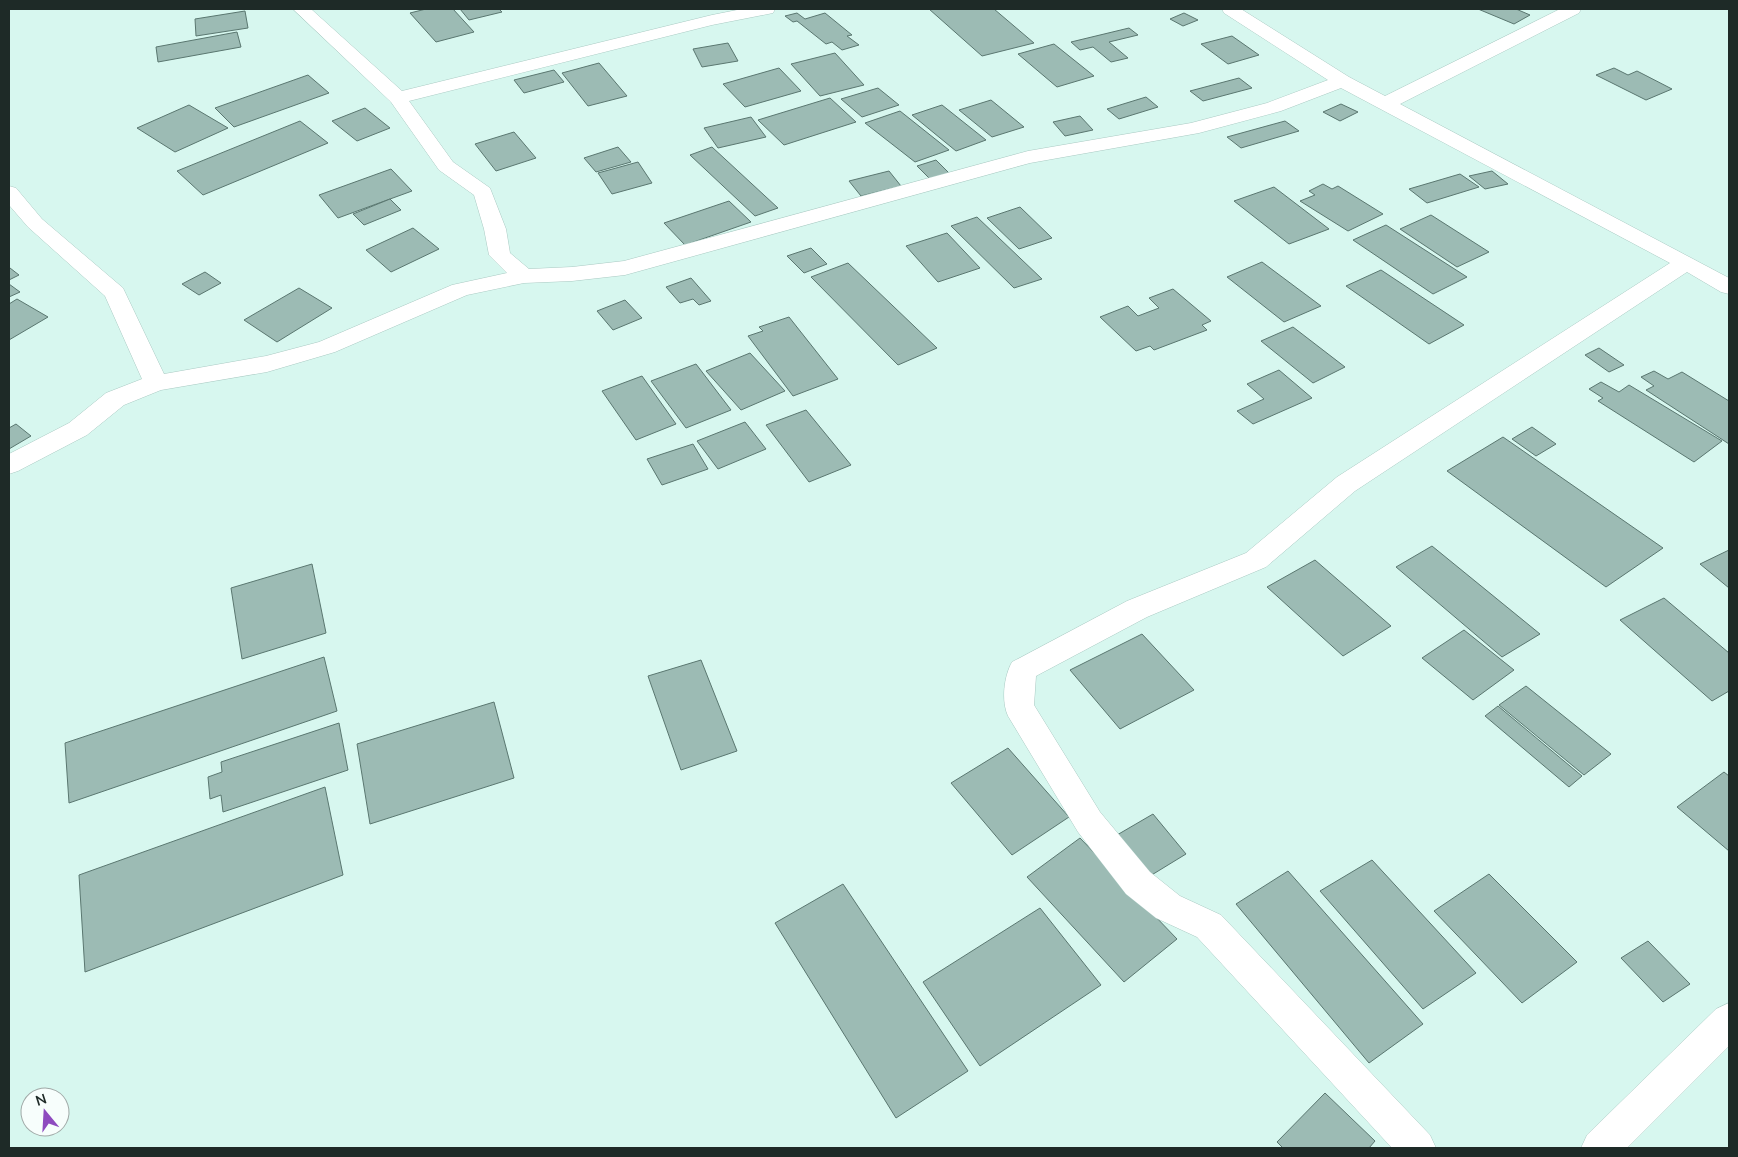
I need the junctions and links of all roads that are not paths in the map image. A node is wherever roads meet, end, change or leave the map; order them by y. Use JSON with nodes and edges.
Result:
{"nodes":[{"id":1,"x":301,"y":9,"type":"edge"},
{"id":2,"x":768,"y":9,"type":"edge"},
{"id":3,"x":1230,"y":9,"type":"edge"},
{"id":4,"x":1573,"y":9,"type":"edge"},
{"id":5,"x":1342,"y":81,"type":"junction"},
{"id":6,"x":398,"y":98,"type":"junction"},
{"id":7,"x":1387,"y":103,"type":"junction"},
{"id":8,"x":9,"y":192,"type":"edge"},
{"id":9,"x":1686,"y":263,"type":"junction"},
{"id":10,"x":524,"y":276,"type":"junction"},
{"id":11,"x":1729,"y":287,"type":"edge"},
{"id":12,"x":156,"y":383,"type":"junction"},
{"id":13,"x":9,"y":465,"type":"edge"},
{"id":14,"x":1729,"y":1021,"type":"edge"},
{"id":15,"x":1417,"y":1148,"type":"edge"},
{"id":16,"x":1600,"y":1148,"type":"edge"}],
"edges":[{"from":1,"to":6,"type":"street"},
{"from":2,"to":6,"type":"street"},
{"from":3,"to":5,"type":"street"},
{"from":4,"to":7,"type":"street"},
{"from":5,"to":7,"type":"street"},
{"from":5,"to":10,"type":"street"},
{"from":6,"to":10,"type":"street"},
{"from":7,"to":9,"type":"street"},
{"from":8,"to":12,"type":"street"},
{"from":9,"to":11,"type":"street"},
{"from":9,"to":15,"type":"street"},
{"from":10,"to":12,"type":"street"},
{"from":12,"to":13,"type":"street"},
{"from":14,"to":16,"type":"street"}]}
